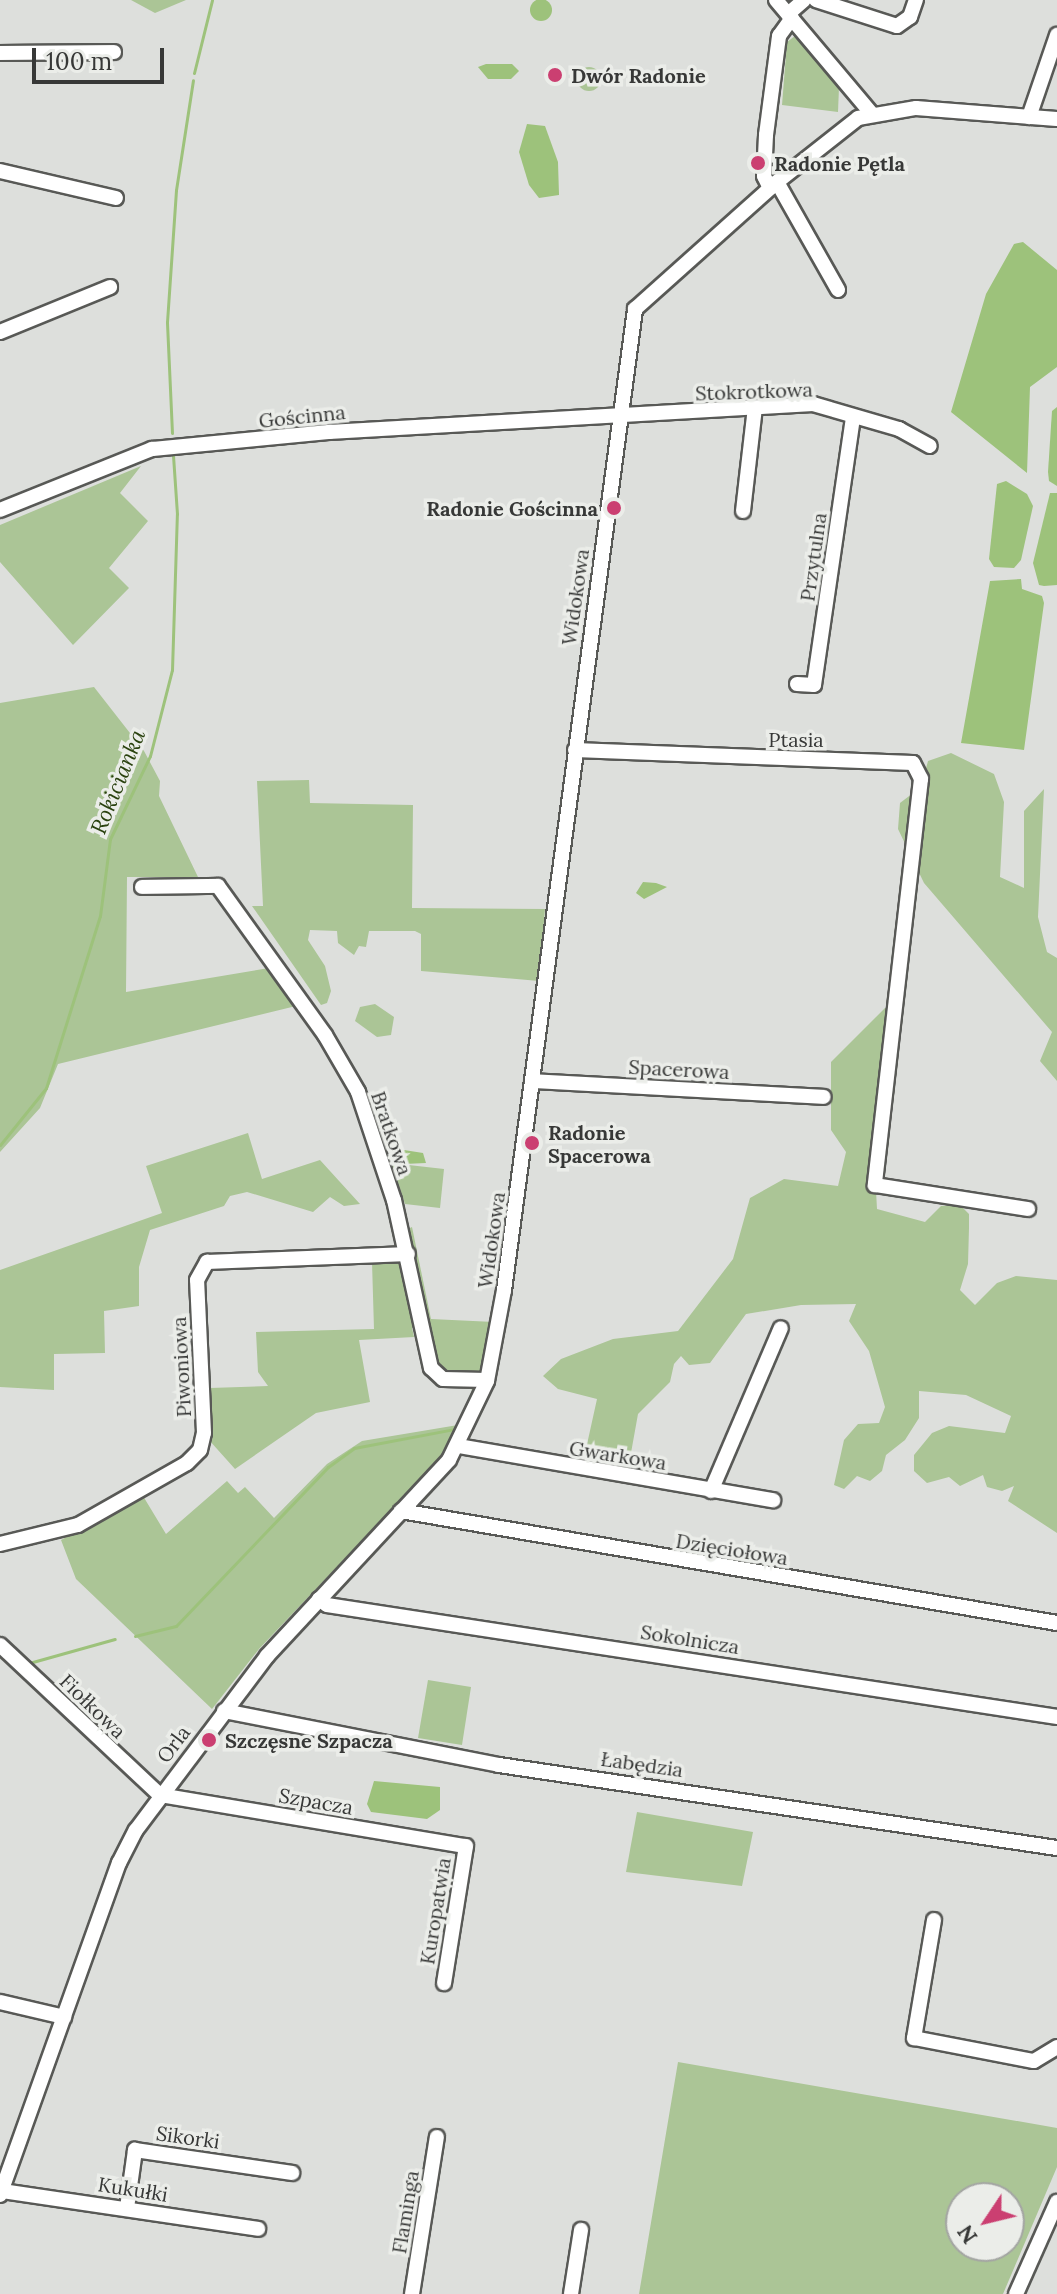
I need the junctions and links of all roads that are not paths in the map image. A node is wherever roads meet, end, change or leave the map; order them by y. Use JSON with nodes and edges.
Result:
{"nodes":[{"id":1,"x":776,"y":0,"type":"edge"},
{"id":2,"x":804,"y":0,"type":"edge"},
{"id":3,"x":816,"y":0,"type":"edge"},
{"id":4,"x":916,"y":0,"type":"edge"},
{"id":5,"x":790,"y":16,"type":"junction"},
{"id":6,"x":1057,"y":35,"type":"edge"},
{"id":7,"x":114,"y":52,"type":"dead end"},
{"id":8,"x":0,"y":53,"type":"edge"},
{"id":9,"x":871,"y":113,"type":"junction"},
{"id":10,"x":1029,"y":117,"type":"junction"},
{"id":11,"x":1057,"y":119,"type":"edge"},
{"id":12,"x":0,"y":171,"type":"edge"},
{"id":13,"x":773,"y":185,"type":"junction"},
{"id":14,"x":116,"y":198,"type":"dead end"},
{"id":15,"x":110,"y":287,"type":"dead end"},
{"id":16,"x":838,"y":290,"type":"dead end"},
{"id":17,"x":0,"y":332,"type":"edge"},
{"id":18,"x":755,"y":408,"type":"junction"},
{"id":19,"x":621,"y":417,"type":"junction"},
{"id":20,"x":853,"y":418,"type":"junction"},
{"id":21,"x":930,"y":446,"type":"dead end"},
{"id":22,"x":0,"y":510,"type":"edge"},
{"id":23,"x":743,"y":511,"type":"dead end"},
{"id":24,"x":797,"y":684,"type":"dead end"},
{"id":25,"x":575,"y":750,"type":"junction"},
{"id":26,"x":142,"y":887,"type":"dead end"},
{"id":27,"x":532,"y":1081,"type":"junction"},
{"id":28,"x":824,"y":1097,"type":"dead end"},
{"id":29,"x":1028,"y":1209,"type":"dead end"},
{"id":30,"x":408,"y":1254,"type":"junction"},
{"id":31,"x":781,"y":1328,"type":"dead end"},
{"id":32,"x":487,"y":1381,"type":"junction"},
{"id":33,"x":459,"y":1446,"type":"junction"},
{"id":34,"x":711,"y":1491,"type":"junction"},
{"id":35,"x":773,"y":1500,"type":"dead end"},
{"id":36,"x":401,"y":1511,"type":"junction"},
{"id":37,"x":0,"y":1544,"type":"edge"},
{"id":38,"x":319,"y":1599,"type":"junction"},
{"id":39,"x":1057,"y":1623,"type":"edge"},
{"id":40,"x":0,"y":1645,"type":"edge"},
{"id":41,"x":224,"y":1711,"type":"junction"},
{"id":42,"x":1057,"y":1717,"type":"edge"},
{"id":43,"x":160,"y":1795,"type":"junction"},
{"id":44,"x":466,"y":1846,"type":"joint"},
{"id":45,"x":1057,"y":1848,"type":"edge"},
{"id":46,"x":934,"y":1920,"type":"dead end"},
{"id":47,"x":444,"y":1983,"type":"dead end"},
{"id":48,"x":0,"y":2002,"type":"edge"},
{"id":49,"x":64,"y":2017,"type":"junction"},
{"id":50,"x":1057,"y":2047,"type":"edge"},
{"id":51,"x":437,"y":2137,"type":"dead end"},
{"id":52,"x":292,"y":2173,"type":"dead end"},
{"id":53,"x":2,"y":2185,"type":"edge"},
{"id":54,"x":1057,"y":2202,"type":"edge"},
{"id":55,"x":127,"y":2208,"type":"junction"},
{"id":56,"x":258,"y":2229,"type":"dead end"},
{"id":57,"x":581,"y":2230,"type":"dead end"},
{"id":58,"x":412,"y":2294,"type":"edge"},
{"id":59,"x":571,"y":2294,"type":"edge"},
{"id":60,"x":1016,"y":2294,"type":"edge"}],
"edges":[{"from":1,"to":5,"type":"street"},
{"from":2,"to":5,"type":"street"},
{"from":3,"to":4,"type":"street"},
{"from":5,"to":9,"type":"street"},
{"from":5,"to":13,"type":"street"},
{"from":6,"to":10,"type":"street"},
{"from":7,"to":8,"type":"street"},
{"from":9,"to":10,"type":"street","name":"Widokowa"},
{"from":9,"to":13,"type":"street","name":"Widokowa"},
{"from":10,"to":11,"type":"street","name":"Widokowa"},
{"from":12,"to":14,"type":"street"},
{"from":13,"to":16,"type":"street"},
{"from":13,"to":19,"type":"street","name":"Widokowa"},
{"from":15,"to":17,"type":"street"},
{"from":18,"to":19,"type":"street","name":"Stokrotkowa"},
{"from":18,"to":20,"type":"street","name":"Stokrotkowa"},
{"from":18,"to":23,"type":"street"},
{"from":19,"to":22,"type":"street","name":"Gościnna"},
{"from":19,"to":25,"type":"street","name":"Widokowa"},
{"from":20,"to":21,"type":"street","name":"Stokrotkowa"},
{"from":20,"to":24,"type":"street","name":"Przytulna"},
{"from":25,"to":27,"type":"street","name":"Widokowa"},
{"from":25,"to":29,"type":"street","name":"Ptasia"},
{"from":26,"to":30,"type":"street","name":"Bratkowa"},
{"from":27,"to":28,"type":"street","name":"Spacerowa"},
{"from":27,"to":32,"type":"street","name":"Widokowa"},
{"from":30,"to":32,"type":"street","name":"Bratkowa"},
{"from":30,"to":37,"type":"street","name":"Piwoniowa"},
{"from":31,"to":34,"type":"street"},
{"from":32,"to":33,"type":"street","name":"Orla"},
{"from":33,"to":34,"type":"street","name":"Gwarkowa"},
{"from":33,"to":36,"type":"street","name":"Orla"},
{"from":34,"to":35,"type":"street","name":"Gwarkowa"},
{"from":36,"to":38,"type":"street","name":"Orla"},
{"from":36,"to":39,"type":"street","name":"Dzięciołowa"},
{"from":38,"to":41,"type":"street","name":"Orla"},
{"from":38,"to":42,"type":"street","name":"Sokolnicza"},
{"from":40,"to":43,"type":"street","name":"Fiołkowa"},
{"from":41,"to":43,"type":"street","name":"Orla"},
{"from":41,"to":45,"type":"street","name":"Łabędzia"},
{"from":43,"to":44,"type":"street","name":"Szpacza"},
{"from":43,"to":49,"type":"street","name":"Orla"},
{"from":44,"to":47,"type":"street","name":"Kuropatwia"},
{"from":46,"to":50,"type":"street"},
{"from":48,"to":49,"type":"street"},
{"from":49,"to":53,"type":"street","name":"Orla"},
{"from":51,"to":58,"type":"street","name":"Flaminga"},
{"from":52,"to":55,"type":"street","name":"Sikorki"},
{"from":53,"to":55,"type":"street","name":"Kukułki"},
{"from":54,"to":60,"type":"street"},
{"from":55,"to":56,"type":"street","name":"Kukułki"},
{"from":57,"to":59,"type":"street"}]}
